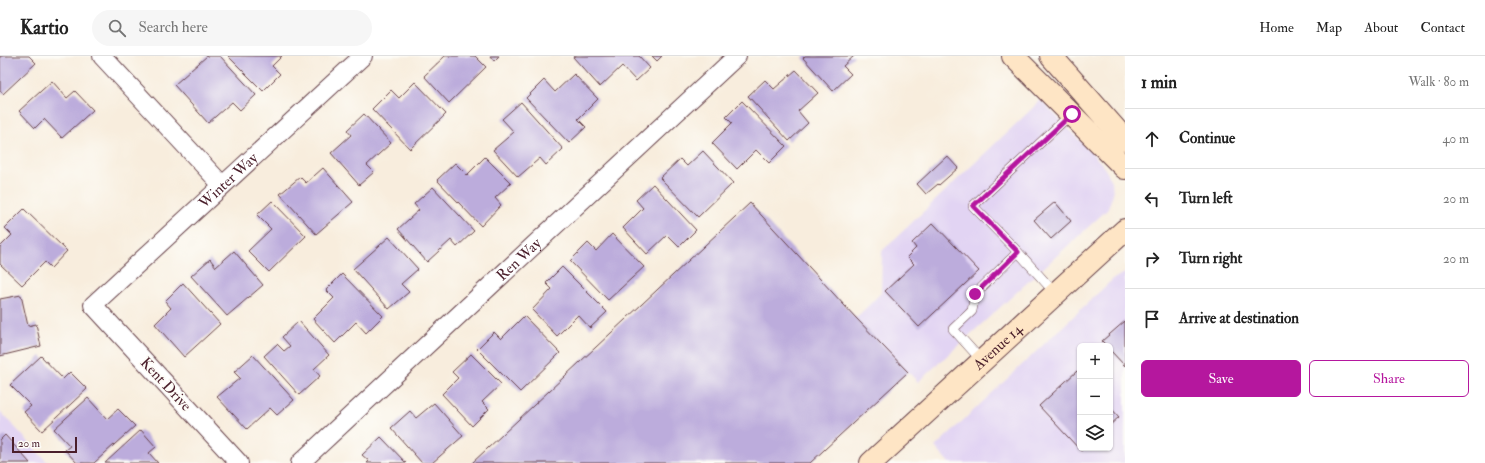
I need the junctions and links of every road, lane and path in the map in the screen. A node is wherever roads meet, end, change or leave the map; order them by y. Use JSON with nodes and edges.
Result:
{"nodes":[{"id":1,"x":102,"y":56,"type":"edge"},
{"id":2,"x":363,"y":56,"type":"edge"},
{"id":3,"x":737,"y":56,"type":"edge"},
{"id":4,"x":1013,"y":56,"type":"edge"},
{"id":5,"x":1051,"y":56,"type":"edge"},
{"id":6,"x":1072,"y":114,"type":"junction"},
{"id":7,"x":1125,"y":140,"type":"edge"},
{"id":8,"x":1125,"y":168,"type":"edge"},
{"id":9,"x":222,"y":185,"type":"junction"},
{"id":10,"x":1125,"y":230,"type":"edge"},
{"id":11,"x":1018,"y":252,"type":"junction"},
{"id":12,"x":1055,"y":293,"type":"junction"},
{"id":13,"x":93,"y":305,"type":"joint"},
{"id":14,"x":982,"y":361,"type":"junction"},
{"id":15,"x":239,"y":463,"type":"edge"},
{"id":16,"x":300,"y":463,"type":"edge"},
{"id":17,"x":871,"y":463,"type":"edge"}],
"edges":[{"from":1,"to":9,"type":"street"},
{"from":2,"to":9,"type":"street","name":"Winter Way"},
{"from":3,"to":16,"type":"street","name":"Ren Way"},
{"from":4,"to":6,"type":"main road"},
{"from":5,"to":7,"type":"main road"},
{"from":6,"to":8,"type":"main road"},
{"from":6,"to":11,"type":"lane"},
{"from":9,"to":13,"type":"street","name":"Winter Way"},
{"from":10,"to":12,"type":"main road","name":"Avenue 14"},
{"from":11,"to":12,"type":"lane"},
{"from":11,"to":14,"type":"lane"},
{"from":12,"to":14,"type":"main road","name":"Avenue 14"},
{"from":13,"to":15,"type":"street","name":"Kent Drive"},
{"from":14,"to":17,"type":"main road","name":"Avenue 14"}]}
